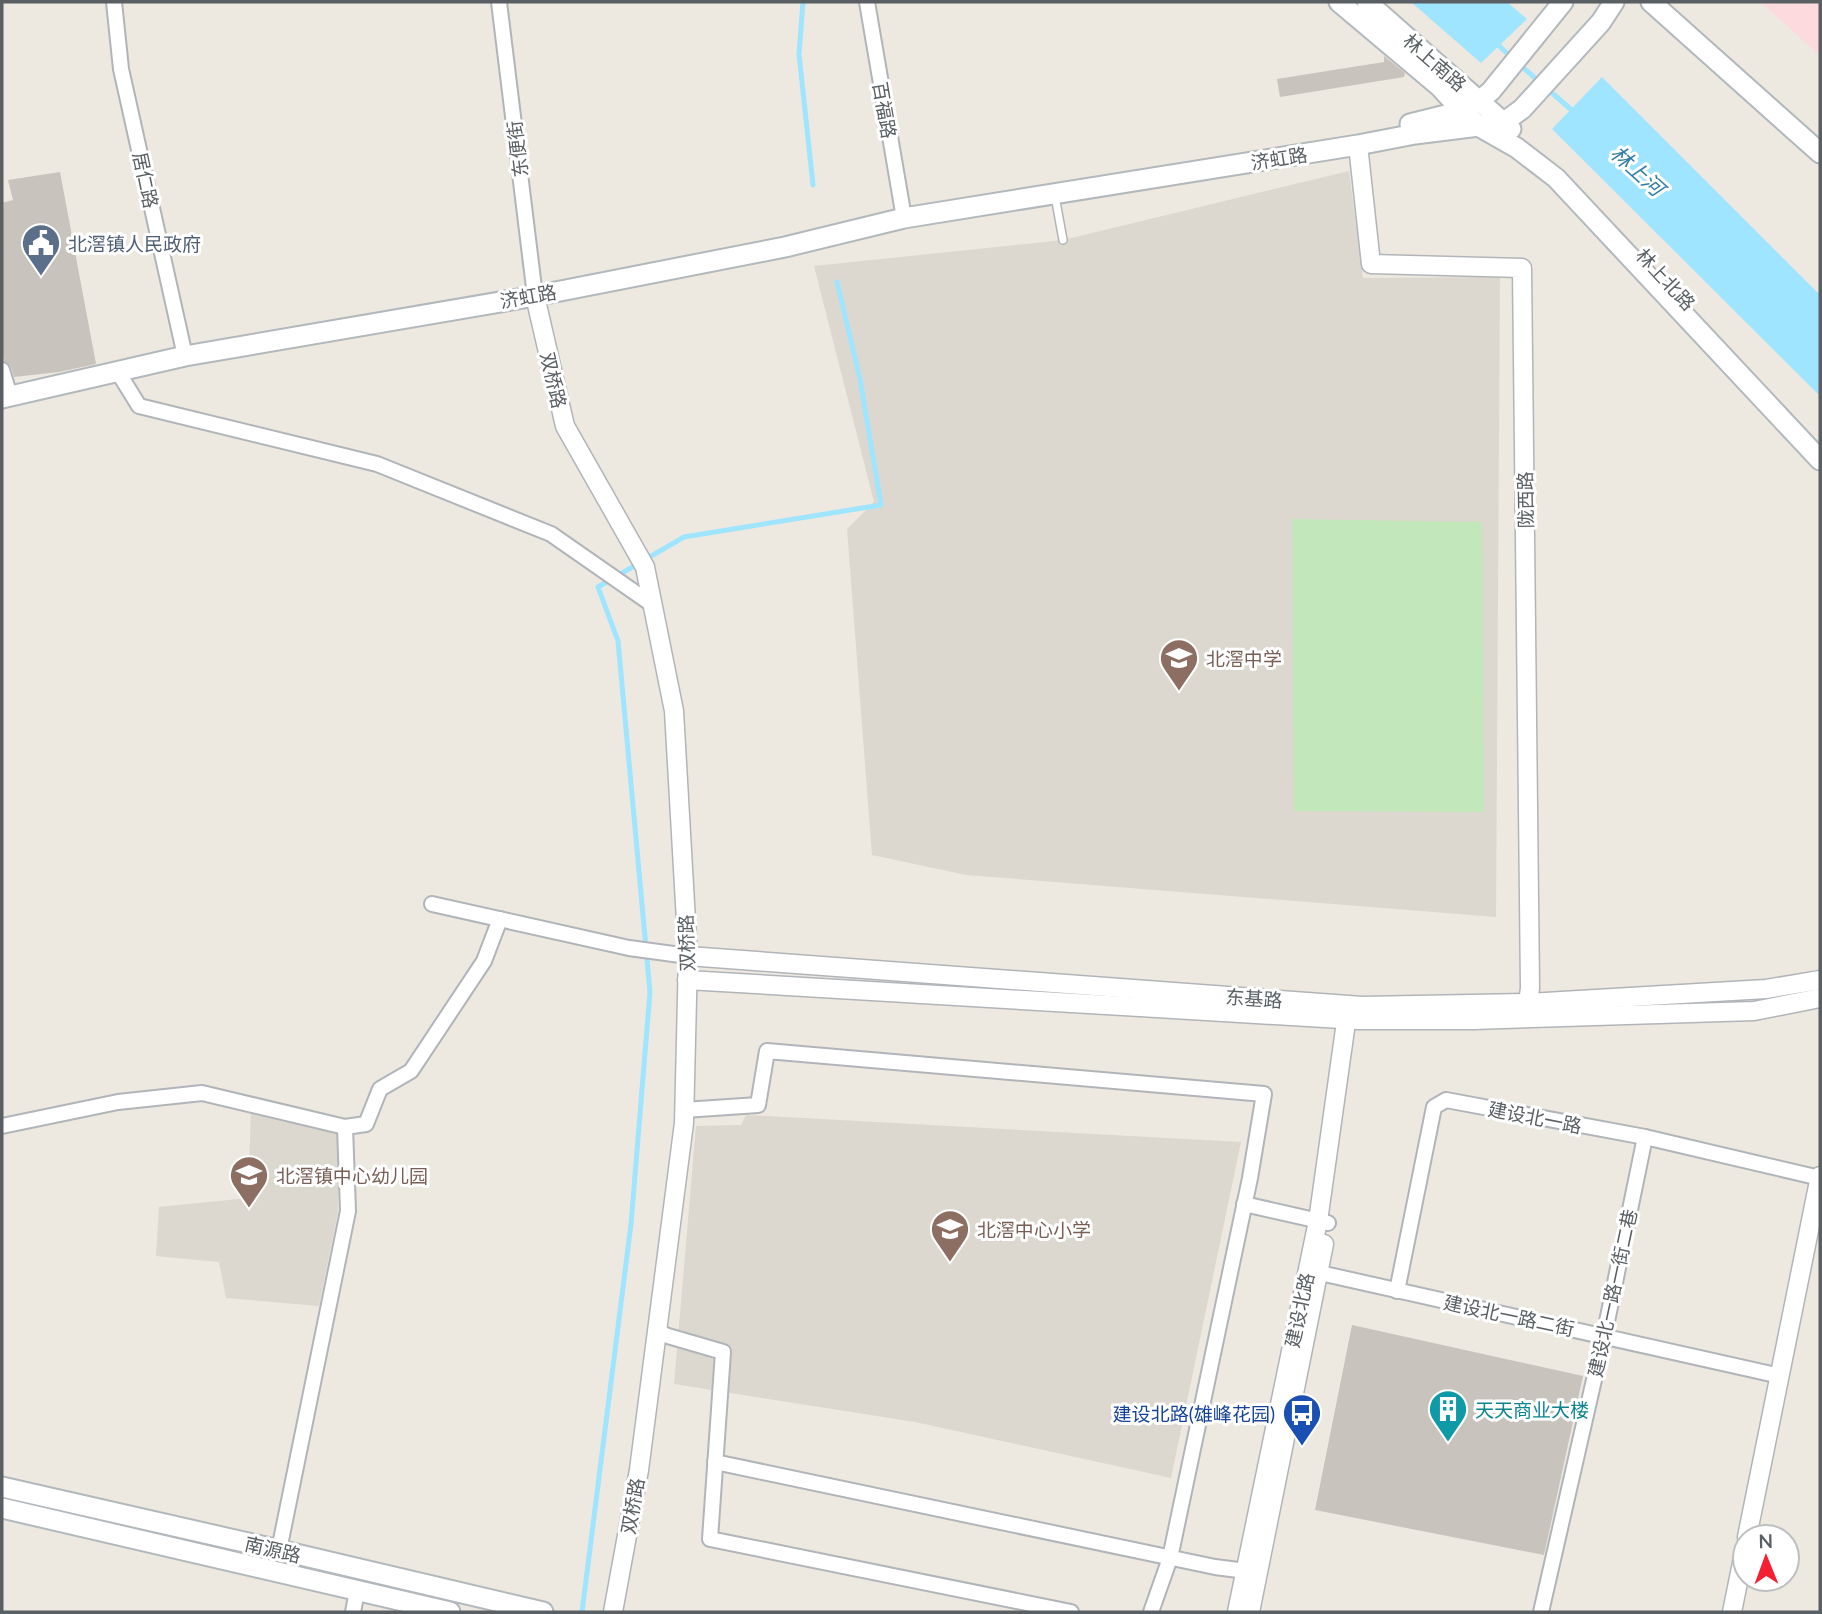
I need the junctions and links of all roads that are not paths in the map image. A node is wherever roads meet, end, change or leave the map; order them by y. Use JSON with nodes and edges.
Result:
{"nodes":[{"id":1,"x":114,"y":2,"type":"edge"},
{"id":2,"x":499,"y":2,"type":"edge"},
{"id":3,"x":867,"y":2,"type":"edge"},
{"id":4,"x":1339,"y":2,"type":"edge"},
{"id":5,"x":1367,"y":2,"type":"edge"},
{"id":6,"x":1563,"y":2,"type":"edge"},
{"id":7,"x":1614,"y":2,"type":"edge"},
{"id":8,"x":1651,"y":2,"type":"edge"},
{"id":9,"x":1470,"y":106,"type":"junction"},
{"id":10,"x":1503,"y":123,"type":"junction"},
{"id":11,"x":1480,"y":127,"type":"junction"},
{"id":12,"x":1358,"y":145,"type":"junction"},
{"id":13,"x":1820,"y":153,"type":"edge"},
{"id":14,"x":1055,"y":194,"type":"junction"},
{"id":15,"x":904,"y":218,"type":"junction"},
{"id":16,"x":1063,"y":240,"type":"dead end"},
{"id":17,"x":535,"y":296,"type":"junction"},
{"id":18,"x":185,"y":356,"type":"junction"},
{"id":19,"x":2,"y":370,"type":"edge"},
{"id":20,"x":118,"y":372,"type":"junction"},
{"id":21,"x":6,"y":397,"type":"edge"},
{"id":22,"x":1820,"y":443,"type":"edge"},
{"id":23,"x":1820,"y":460,"type":"edge"},
{"id":24,"x":653,"y":605,"type":"junction"},
{"id":25,"x":432,"y":904,"type":"dead end"},
{"id":26,"x":500,"y":919,"type":"junction"},
{"id":27,"x":688,"y":956,"type":"junction"},
{"id":28,"x":687,"y":980,"type":"junction"},
{"id":29,"x":1820,"y":980,"type":"edge"},
{"id":30,"x":1820,"y":998,"type":"edge"},
{"id":31,"x":1528,"y":1003,"type":"junction"},
{"id":32,"x":1354,"y":1013,"type":"junction"},
{"id":33,"x":684,"y":1110,"type":"junction"},
{"id":34,"x":2,"y":1126,"type":"edge"},
{"id":35,"x":345,"y":1127,"type":"junction"},
{"id":36,"x":1645,"y":1137,"type":"junction"},
{"id":37,"x":1820,"y":1177,"type":"edge"},
{"id":38,"x":1244,"y":1204,"type":"junction"},
{"id":39,"x":1323,"y":1222,"type":"junction"},
{"id":40,"x":1320,"y":1273,"type":"junction"},
{"id":41,"x":1397,"y":1291,"type":"junction"},
{"id":42,"x":657,"y":1331,"type":"junction"},
{"id":43,"x":1604,"y":1336,"type":"junction"},
{"id":44,"x":1780,"y":1376,"type":"junction"},
{"id":45,"x":715,"y":1462,"type":"junction"},
{"id":46,"x":2,"y":1487,"type":"edge"},
{"id":47,"x":2,"y":1508,"type":"edge"},
{"id":48,"x":1750,"y":1523,"type":"edge"},
{"id":49,"x":279,"y":1550,"type":"junction"},
{"id":50,"x":1170,"y":1558,"type":"junction"},
{"id":51,"x":1252,"y":1571,"type":"junction"},
{"id":52,"x":357,"y":1591,"type":"junction"},
{"id":53,"x":1736,"y":1593,"type":"edge"},
{"id":54,"x":353,"y":1612,"type":"edge"},
{"id":55,"x":450,"y":1612,"type":"edge"},
{"id":56,"x":544,"y":1612,"type":"edge"},
{"id":57,"x":613,"y":1612,"type":"edge"},
{"id":58,"x":1071,"y":1612,"type":"edge"},
{"id":59,"x":1151,"y":1612,"type":"edge"},
{"id":60,"x":1237,"y":1612,"type":"edge"},
{"id":61,"x":1250,"y":1612,"type":"edge"},
{"id":62,"x":1541,"y":1612,"type":"edge"},
{"id":63,"x":1732,"y":1612,"type":"edge"}],
"edges":[{"from":1,"to":18,"type":"street","name":"居仁路"},
{"from":2,"to":17,"type":"street","name":"东便街"},
{"from":3,"to":15,"type":"street","name":"百福路"},
{"from":4,"to":9,"type":"main road"},
{"from":5,"to":9,"type":"main road","name":"林上南路"},
{"from":6,"to":9,"type":"main road"},
{"from":7,"to":10,"type":"main road"},
{"from":8,"to":13,"type":"main road"},
{"from":9,"to":10,"type":"main road","name":"林上南路"},
{"from":9,"to":11,"type":"main road"},
{"from":9,"to":14,"type":"main road","name":"济虹路"},
{"from":10,"to":11,"type":"main road","name":"济虹路"},
{"from":10,"to":22,"type":"main road","name":"林上北路"},
{"from":11,"to":12,"type":"main road","name":"济虹路"},
{"from":11,"to":23,"type":"main road"},
{"from":12,"to":14,"type":"main road","name":"济虹路"},
{"from":12,"to":31,"type":"street","name":"陇西路"},
{"from":14,"to":15,"type":"main road","name":"济虹路"},
{"from":14,"to":16,"type":"lane"},
{"from":15,"to":17,"type":"main road","name":"济虹路"},
{"from":17,"to":18,"type":"main road","name":"济虹路"},
{"from":17,"to":24,"type":"street","name":"双桥路"},
{"from":18,"to":20,"type":"main road","name":"济虹路"},
{"from":19,"to":21,"type":"street"},
{"from":20,"to":21,"type":"main road","name":"济虹路"},
{"from":20,"to":24,"type":"street"},
{"from":24,"to":27,"type":"street","name":"双桥路"},
{"from":25,"to":26,"type":"street"},
{"from":26,"to":27,"type":"street"},
{"from":26,"to":35,"type":"street"},
{"from":27,"to":28,"type":"street","name":"双桥路"},
{"from":27,"to":32,"type":"street","name":"东基路"},
{"from":28,"to":32,"type":"street","name":"东基路"},
{"from":28,"to":33,"type":"street","name":"双桥路"},
{"from":29,"to":31,"type":"street","name":"东基路"},
{"from":30,"to":32,"type":"street","name":"东基路"},
{"from":31,"to":32,"type":"street","name":"东基路"},
{"from":32,"to":39,"type":"street","name":"建设北路"},
{"from":33,"to":38,"type":"street"},
{"from":33,"to":42,"type":"street","name":"双桥路"},
{"from":34,"to":35,"type":"street"},
{"from":35,"to":49,"type":"street"},
{"from":36,"to":37,"type":"street","name":"建设北一路"},
{"from":36,"to":41,"type":"street","name":"建设北一路"},
{"from":36,"to":43,"type":"street","name":"建设北一路一街二巷"},
{"from":37,"to":44,"type":"street"},
{"from":38,"to":39,"type":"street"},
{"from":38,"to":50,"type":"street"},
{"from":39,"to":40,"type":"street","name":"建设北路"},
{"from":39,"to":51,"type":"street","name":"建设北路"},
{"from":40,"to":41,"type":"street","name":"建设北一路二街"},
{"from":40,"to":51,"type":"street","name":"建设北路"},
{"from":41,"to":43,"type":"street","name":"建设北一路二街"},
{"from":42,"to":45,"type":"street"},
{"from":42,"to":57,"type":"street","name":"双桥路"},
{"from":43,"to":44,"type":"street","name":"建设北一路二街"},
{"from":43,"to":62,"type":"street","name":"建设北一路一街二巷"},
{"from":44,"to":48,"type":"street"},
{"from":45,"to":50,"type":"street"},
{"from":45,"to":58,"type":"street"},
{"from":46,"to":49,"type":"main road","name":"南源路"},
{"from":47,"to":52,"type":"main road","name":"南源路"},
{"from":49,"to":56,"type":"main road","name":"南源路"},
{"from":50,"to":51,"type":"street"},
{"from":50,"to":59,"type":"street"},
{"from":51,"to":60,"type":"street","name":"建设北路"},
{"from":51,"to":61,"type":"street","name":"建设北路"},
{"from":52,"to":54,"type":"street"},
{"from":52,"to":55,"type":"main road","name":"南源路"},
{"from":53,"to":63,"type":"street"}]}
